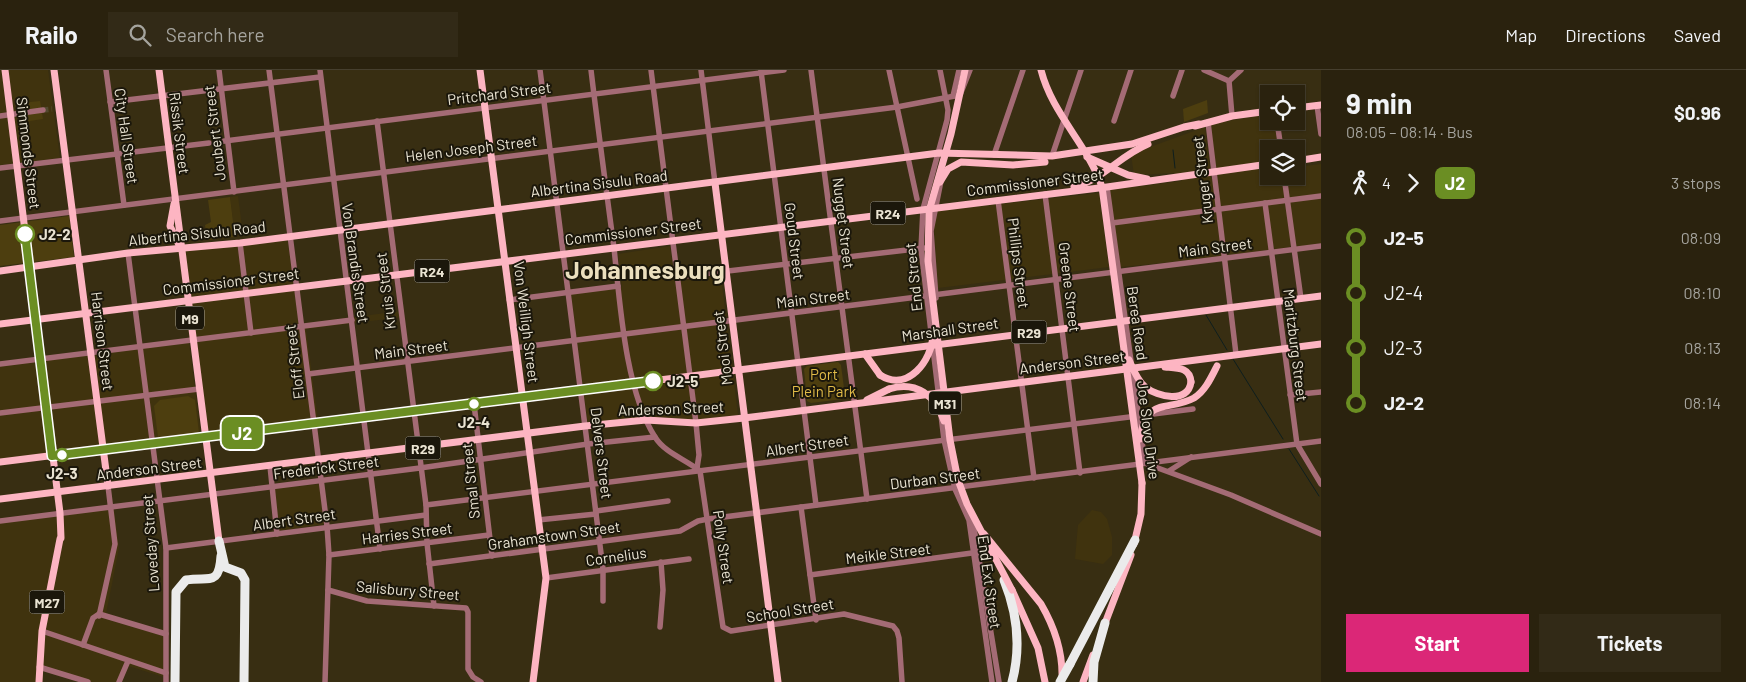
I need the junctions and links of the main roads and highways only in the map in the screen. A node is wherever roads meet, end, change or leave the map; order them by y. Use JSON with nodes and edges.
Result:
{"nodes":[{"id":1,"x":5,"y":70,"type":"edge"},
{"id":2,"x":54,"y":70,"type":"edge"},
{"id":3,"x":159,"y":70,"type":"edge"},
{"id":4,"x":480,"y":70,"type":"edge"},
{"id":5,"x":965,"y":70,"type":"edge"},
{"id":6,"x":1041,"y":70,"type":"edge"},
{"id":7,"x":1319,"y":105,"type":"edge"},
{"id":8,"x":1305,"y":107,"type":"edge"},
{"id":9,"x":1260,"y":113,"type":"edge"},
{"id":10,"x":1199,"y":124,"type":"junction"},
{"id":11,"x":1076,"y":153,"type":"junction"},
{"id":12,"x":1052,"y":156,"type":"junction"},
{"id":13,"x":1321,"y":157,"type":"edge"},
{"id":14,"x":1305,"y":160,"type":"edge"},
{"id":15,"x":1260,"y":165,"type":"edge"},
{"id":16,"x":1110,"y":168,"type":"junction"},
{"id":17,"x":1157,"y":180,"type":"junction"},
{"id":18,"x":715,"y":182,"type":"junction"},
{"id":19,"x":1054,"y":193,"type":"junction"},
{"id":20,"x":933,"y":206,"type":"junction"},
{"id":21,"x":498,"y":210,"type":"junction"},
{"id":22,"x":721,"y":234,"type":"junction"},
{"id":23,"x":181,"y":248,"type":"junction"},
{"id":24,"x":80,"y":260,"type":"junction"},
{"id":25,"x":505,"y":262,"type":"junction"},
{"id":26,"x":29,"y":267,"type":"junction"},
{"id":27,"x":0,"y":271,"type":"edge"},
{"id":28,"x":1321,"y":296,"type":"edge"},
{"id":29,"x":188,"y":300,"type":"junction"},
{"id":30,"x":933,"y":306,"type":"junction"},
{"id":31,"x":86,"y":313,"type":"junction"},
{"id":32,"x":35,"y":320,"type":"junction"},
{"id":33,"x":0,"y":324,"type":"edge"},
{"id":34,"x":1317,"y":345,"type":"edge"},
{"id":35,"x":1125,"y":352,"type":"junction"},
{"id":36,"x":865,"y":354,"type":"junction"},
{"id":37,"x":1235,"y":355,"type":"junction"},
{"id":38,"x":1151,"y":366,"type":"junction"},
{"id":39,"x":738,"y":370,"type":"junction"},
{"id":40,"x":612,"y":386,"type":"tunnel mouth"},
{"id":41,"x":594,"y":388,"type":"tunnel mouth"},
{"id":42,"x":522,"y":398,"type":"junction"},
{"id":43,"x":863,"y":402,"type":"junction"},
{"id":44,"x":744,"y":418,"type":"junction"},
{"id":45,"x":527,"y":434,"type":"junction"},
{"id":46,"x":205,"y":437,"type":"junction"},
{"id":47,"x":949,"y":440,"type":"junction"},
{"id":48,"x":1138,"y":449,"type":"junction"},
{"id":49,"x":103,"y":450,"type":"junction"},
{"id":50,"x":52,"y":456,"type":"junction"},
{"id":51,"x":0,"y":462,"type":"edge"},
{"id":52,"x":210,"y":474,"type":"junction"},
{"id":53,"x":108,"y":486,"type":"junction"},
{"id":54,"x":57,"y":492,"type":"junction"},
{"id":55,"x":0,"y":500,"type":"edge"},
{"id":56,"x":973,"y":520,"type":"road end"},
{"id":57,"x":1135,"y":540,"type":"junction"},
{"id":58,"x":220,"y":542,"type":"joint"},
{"id":59,"x":999,"y":555,"type":"junction"},
{"id":60,"x":221,"y":556,"type":"junction"},
{"id":61,"x":1105,"y":623,"type":"junction"},
{"id":62,"x":1041,"y":657,"type":"junction"},
{"id":63,"x":39,"y":682,"type":"edge"},
{"id":64,"x":175,"y":682,"type":"edge"},
{"id":65,"x":244,"y":682,"type":"edge"},
{"id":66,"x":532,"y":682,"type":"edge"},
{"id":67,"x":778,"y":682,"type":"edge"},
{"id":68,"x":1012,"y":682,"type":"edge"},
{"id":69,"x":1041,"y":682,"type":"edge"},
{"id":70,"x":1045,"y":682,"type":"edge"},
{"id":71,"x":1061,"y":682,"type":"edge"},
{"id":72,"x":1083,"y":682,"type":"edge"},
{"id":73,"x":1093,"y":682,"type":"edge"}],
"edges":[{"from":1,"to":26,"type":"main road","name":"Simmonds Street","number":"M27"},
{"from":2,"to":24,"type":"main road","name":"Harrison Street"},
{"from":3,"to":23,"type":"main road","name":"Rissik Street","number":"M9"},
{"from":4,"to":21,"type":"main road","name":"Von Weilligh Street"},
{"from":5,"to":20,"type":"main road","number":"M31","bridge":true},
{"from":6,"to":35,"type":"main road","name":"Joe Slovo Drive","bridge":true},
{"from":7,"to":8,"type":"main road"},
{"from":9,"to":10,"type":"main road","name":"Albertina Sisulu Road","number":"R24"},
{"from":10,"to":11,"type":"main road","name":"Albertina Sisulu Road","number":"R24"},
{"from":10,"to":16,"type":"main road","name":"Albertina Sisulu Road","number":"R24"},
{"from":11,"to":12,"type":"main road","name":"Albertina Sisulu Road","number":"R24"},
{"from":11,"to":16,"type":"main road"},
{"from":12,"to":18,"type":"main road","name":"Albertina Sisulu Road","number":"R24"},
{"from":12,"to":20,"type":"main road","bridge":true},
{"from":13,"to":14,"type":"main road"},
{"from":15,"to":17,"type":"main road","name":"Commissioner Street"},
{"from":16,"to":17,"type":"main road"},
{"from":16,"to":19,"type":"main road","name":"Albertina Sisulu Road","number":"R24"},
{"from":17,"to":19,"type":"main road","name":"Commissioner Street"},
{"from":18,"to":21,"type":"main road","name":"Albertina Sisulu Road","number":"R24"},
{"from":18,"to":22,"type":"main road","name":"Mooi Street"},
{"from":19,"to":20,"type":"main road","name":"Commissioner Street","number":"R24"},
{"from":20,"to":22,"type":"main road","name":"Commissioner Street","number":"R24"},
{"from":20,"to":30,"type":"main road","number":"M31","bridge":true},
{"from":21,"to":23,"type":"main road","name":"Albertina Sisulu Road","number":"R24"},
{"from":21,"to":25,"type":"main road","name":"Von Weilligh Street"},
{"from":22,"to":25,"type":"main road","name":"Commissioner Street","number":"R24"},
{"from":22,"to":39,"type":"main road","name":"Mooi Street"},
{"from":23,"to":24,"type":"main road","name":"Albertina Sisulu Road","number":"R24"},
{"from":23,"to":29,"type":"main road","name":"Rissik Street","number":"M9"},
{"from":24,"to":26,"type":"main road","name":"Albertina Sisulu Road","number":"R24"},
{"from":24,"to":31,"type":"main road","name":"Harrison Street"},
{"from":25,"to":29,"type":"main road","name":"Commissioner Street","number":"R24"},
{"from":25,"to":42,"type":"main road","name":"Von Weilligh Street"},
{"from":26,"to":27,"type":"main road","name":"Albertina Sisulu Road","number":"R24"},
{"from":26,"to":32,"type":"main road","name":"Simmonds Street","number":"M27"},
{"from":28,"to":36,"type":"main road","name":"Marshall Street","number":"R29"},
{"from":29,"to":31,"type":"main road","name":"Commissioner Street","number":"R24"},
{"from":29,"to":46,"type":"main road","name":"Rissik Street","number":"M9"},
{"from":30,"to":36,"type":"main road","bridge":true},
{"from":30,"to":47,"type":"main road","number":"M31","bridge":true},
{"from":31,"to":32,"type":"main road","name":"Commissioner Street","number":"R24"},
{"from":31,"to":49,"type":"main road","name":"Harrison Street"},
{"from":32,"to":33,"type":"main road","name":"Commissioner Street","number":"R24"},
{"from":32,"to":50,"type":"main road","name":"Simmonds Street","number":"M27"},
{"from":34,"to":37,"type":"main road","name":"Anderson Street","number":"R29"},
{"from":35,"to":38,"type":"main road","bridge":true},
{"from":35,"to":48,"type":"main road","name":"Joe Slovo Drive","bridge":true},
{"from":36,"to":39,"type":"main road","name":"Marshall Street","number":"R29"},
{"from":37,"to":38,"type":"main road","name":"Anderson Street","number":"R29"},
{"from":37,"to":48,"type":"main road","bridge":true},
{"from":38,"to":43,"type":"main road","name":"Anderson Street","number":"R29"},
{"from":39,"to":40,"type":"main road","name":"Marshall Street","number":"R29"},
{"from":39,"to":44,"type":"main road","name":"Mooi Street"},
{"from":41,"to":42,"type":"main road"},
{"from":42,"to":45,"type":"main road","name":"Von Weilligh Street"},
{"from":42,"to":46,"type":"main road"},
{"from":43,"to":44,"type":"main road","name":"Anderson Street","number":"R29"},
{"from":43,"to":47,"type":"main road","bridge":true},
{"from":44,"to":45,"type":"main road","name":"Anderson Street","number":"R29"},
{"from":44,"to":67,"type":"main road","name":"Mooi Street"},
{"from":45,"to":52,"type":"main road","name":"Anderson Street","number":"R29"},
{"from":45,"to":66,"type":"main road","name":"Von Weilligh Street"},
{"from":46,"to":49,"type":"main road"},
{"from":46,"to":52,"type":"main road","name":"Rissik Street","number":"M9"},
{"from":47,"to":59,"type":"main road","number":"M31","bridge":true},
{"from":48,"to":57,"type":"main road","name":"Joe Slovo Drive","bridge":true},
{"from":49,"to":50,"type":"main road"},
{"from":49,"to":53,"type":"main road","name":"Harrison Street"},
{"from":50,"to":51,"type":"main road"},
{"from":50,"to":54,"type":"main road","name":"Simmonds Street","number":"M27"},
{"from":52,"to":53,"type":"main road","name":"Anderson Street","number":"R29"},
{"from":52,"to":58,"type":"main road","name":"Rissik Street","number":"M9"},
{"from":53,"to":54,"type":"main road","name":"Anderson Street","number":"R29"},
{"from":54,"to":55,"type":"main road","name":"Anderson Street"},
{"from":54,"to":63,"type":"main road","name":"Simmonds Street","number":"M27"},
{"from":56,"to":59,"type":"main road"},
{"from":57,"to":61,"type":"main road","name":"Joe Slovo Drive"},
{"from":57,"to":71,"type":"highway","bridge":true},
{"from":58,"to":60,"type":"highway"},
{"from":59,"to":62,"type":"main road","number":"M31","bridge":true},
{"from":59,"to":68,"type":"highway","bridge":true},
{"from":59,"to":71,"type":"main road"},
{"from":60,"to":64,"type":"highway"},
{"from":60,"to":65,"type":"highway"},
{"from":61,"to":72,"type":"main road","name":"Joe Slovo Drive"},
{"from":61,"to":73,"type":"highway"},
{"from":62,"to":69,"type":"main road"},
{"from":62,"to":70,"type":"main road","number":"M31"}]}
